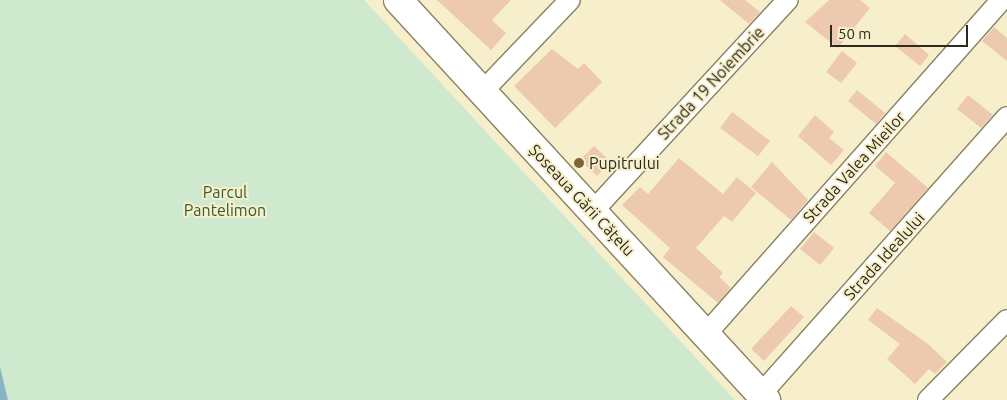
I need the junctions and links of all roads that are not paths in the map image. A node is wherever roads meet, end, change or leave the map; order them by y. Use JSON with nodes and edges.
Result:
{"nodes":[{"id":1,"x":398,"y":0,"type":"edge"},
{"id":2,"x":570,"y":0,"type":"edge"},
{"id":3,"x":788,"y":0,"type":"edge"},
{"id":4,"x":1002,"y":0,"type":"edge"},
{"id":5,"x":482,"y":92,"type":"junction"},
{"id":6,"x":1007,"y":117,"type":"edge"},
{"id":7,"x":593,"y":211,"type":"junction"},
{"id":8,"x":1007,"y":320,"type":"edge"},
{"id":9,"x":706,"y":334,"type":"junction"},
{"id":10,"x":764,"y":397,"type":"edge"},
{"id":11,"x":928,"y":400,"type":"edge"}],
"edges":[{"from":1,"to":5,"type":"main road","name":"Șoseaua Gării Cățelu"},
{"from":2,"to":5,"type":"street"},
{"from":3,"to":7,"type":"street","name":"Strada 19 Noiembrie"},
{"from":4,"to":9,"type":"street","name":"Strada Valea Mieilor"},
{"from":5,"to":7,"type":"main road","name":"Șoseaua Gării Cățelu"},
{"from":6,"to":10,"type":"street","name":"Strada Idealului"},
{"from":7,"to":9,"type":"main road","name":"Șoseaua Gării Cățelu"},
{"from":8,"to":11,"type":"street"},
{"from":9,"to":10,"type":"main road","name":"Șoseaua Gării Cățelu"}]}
